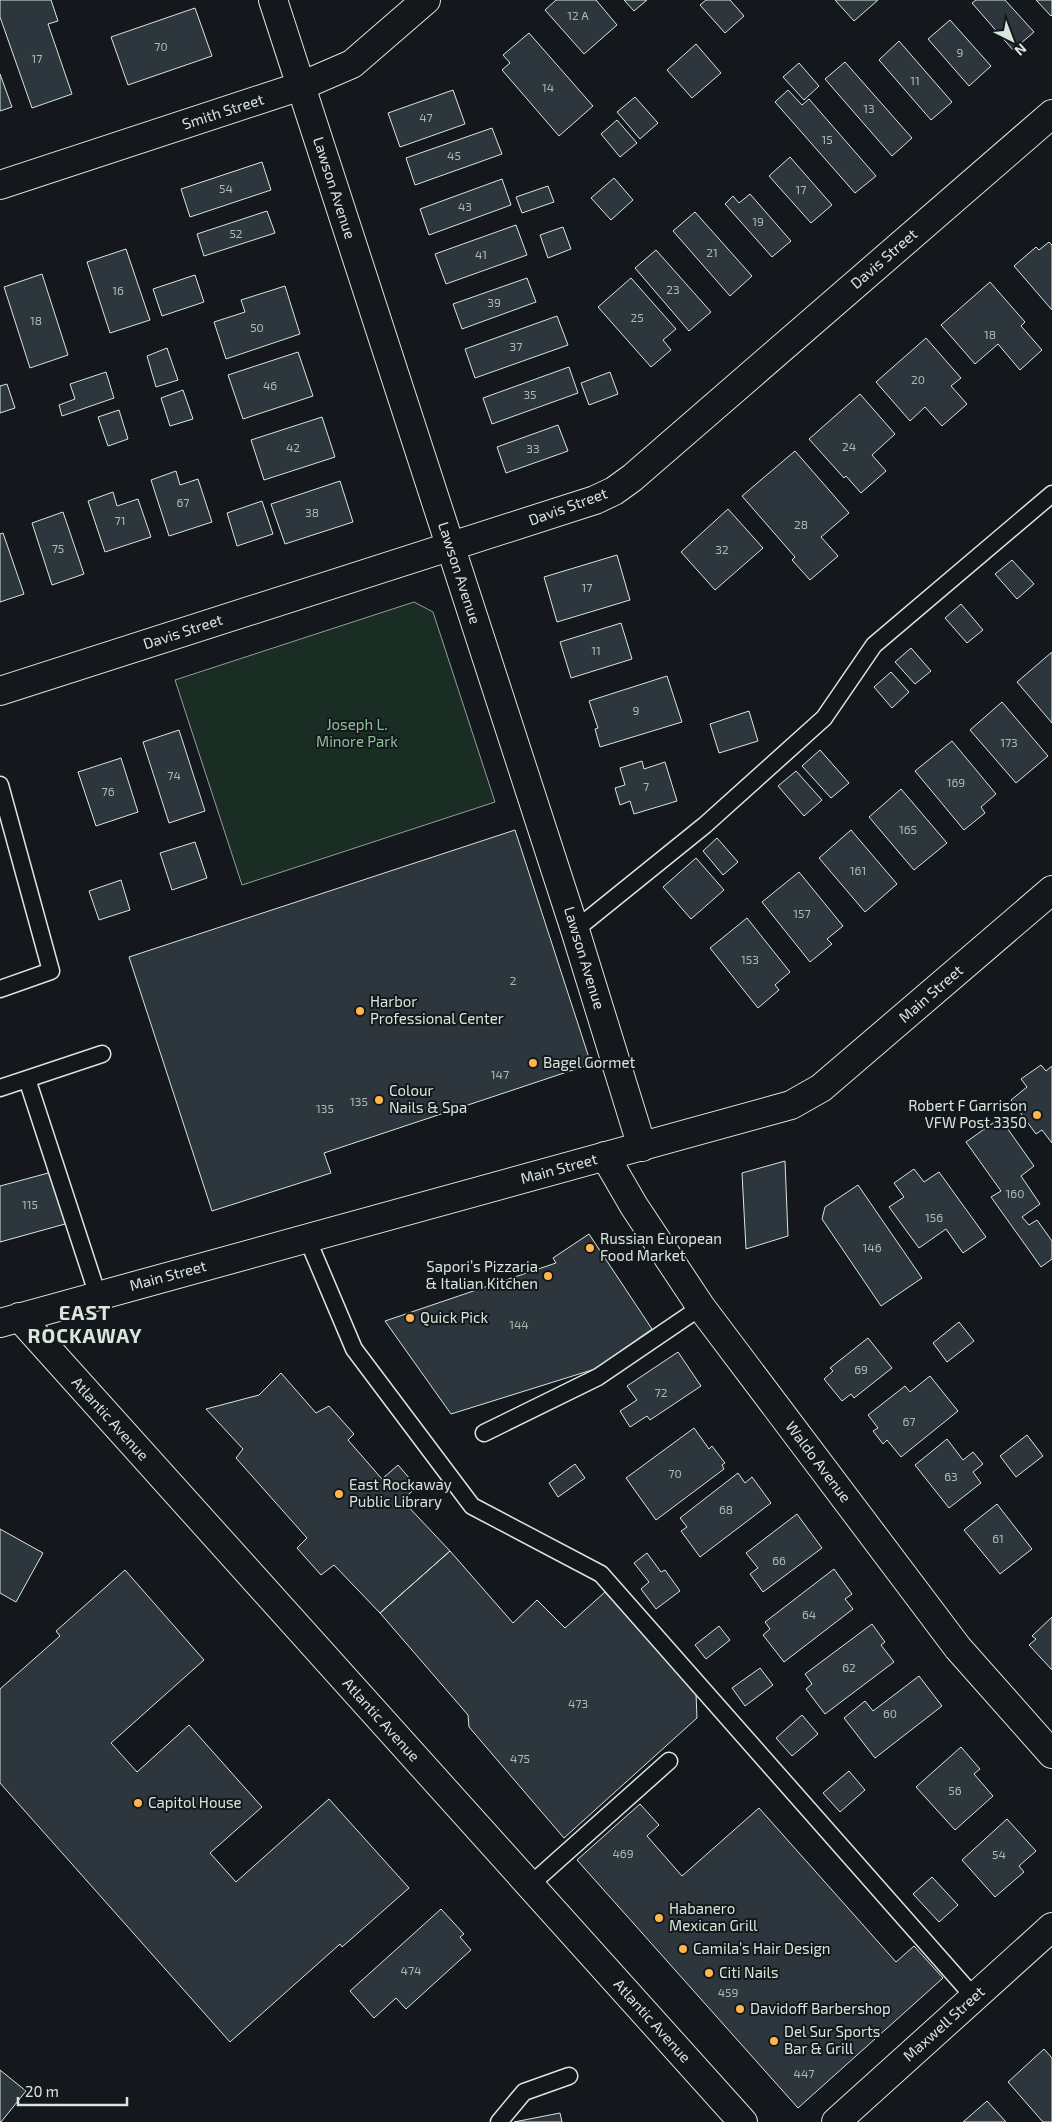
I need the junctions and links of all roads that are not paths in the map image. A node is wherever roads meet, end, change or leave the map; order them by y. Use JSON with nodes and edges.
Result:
{"nodes":[{"id":1,"x":273,"y":0,"type":"edge"},
{"id":2,"x":426,"y":0,"type":"edge"},
{"id":3,"x":301,"y":86,"type":"junction"},
{"id":4,"x":1052,"y":114,"type":"edge"},
{"id":5,"x":0,"y":185,"type":"edge"},
{"id":6,"x":1052,"y":494,"type":"edge"},
{"id":7,"x":450,"y":546,"type":"junction"},
{"id":8,"x":0,"y":691,"type":"edge"},
{"id":9,"x":0,"y":785,"type":"edge"},
{"id":10,"x":1052,"y":890,"type":"edge"},
{"id":11,"x":575,"y":930,"type":"junction"},
{"id":12,"x":0,"y":989,"type":"edge"},
{"id":13,"x":102,"y":1054,"type":"dead end"},
{"id":14,"x":27,"y":1079,"type":"junction"},
{"id":15,"x":0,"y":1088,"type":"edge"},
{"id":16,"x":642,"y":1147,"type":"junction"},
{"id":17,"x":605,"y":1156,"type":"junction"},
{"id":18,"x":307,"y":1238,"type":"junction"},
{"id":19,"x":98,"y":1296,"type":"junction"},
{"id":20,"x":702,"y":1306,"type":"junction"},
{"id":21,"x":10,"y":1320,"type":"edge"},
{"id":22,"x":484,"y":1433,"type":"dead end"},
{"id":23,"x":1052,"y":1754,"type":"edge"},
{"id":24,"x":669,"y":1761,"type":"dead end"},
{"id":25,"x":530,"y":1885,"type":"junction"},
{"id":26,"x":1052,"y":1926,"type":"edge"},
{"id":27,"x":974,"y":1997,"type":"junction"},
{"id":28,"x":569,"y":2076,"type":"dead end"},
{"id":29,"x":499,"y":2122,"type":"edge"},
{"id":30,"x":743,"y":2122,"type":"edge"},
{"id":31,"x":836,"y":2122,"type":"edge"}],
"edges":[{"from":1,"to":3,"type":"street","name":"Lawson Avenue"},
{"from":2,"to":3,"type":"street","name":"Smith Street"},
{"from":3,"to":5,"type":"street","name":"Smith Street"},
{"from":3,"to":7,"type":"street","name":"Lawson Avenue"},
{"from":4,"to":7,"type":"street","name":"Davis Street"},
{"from":6,"to":11,"type":"lane"},
{"from":7,"to":8,"type":"street","name":"Davis Street"},
{"from":7,"to":11,"type":"street","name":"Lawson Avenue"},
{"from":9,"to":12,"type":"lane"},
{"from":10,"to":16,"type":"street","name":"Main Street"},
{"from":11,"to":16,"type":"street","name":"Lawson Avenue"},
{"from":13,"to":14,"type":"lane"},
{"from":14,"to":15,"type":"lane"},
{"from":14,"to":19,"type":"lane"},
{"from":16,"to":17,"type":"street","name":"Main Street"},
{"from":17,"to":18,"type":"street","name":"Main Street"},
{"from":17,"to":20,"type":"street","name":"Waldo Avenue"},
{"from":18,"to":19,"type":"street","name":"Main Street"},
{"from":18,"to":27,"type":"lane"},
{"from":19,"to":21,"type":"street","name":"Main Street"},
{"from":20,"to":22,"type":"lane"},
{"from":20,"to":23,"type":"street","name":"Waldo Avenue"},
{"from":21,"to":25,"type":"street","name":"Atlantic Avenue"},
{"from":24,"to":25,"type":"lane"},
{"from":25,"to":30,"type":"street","name":"Atlantic Avenue"},
{"from":26,"to":27,"type":"street","name":"Maxwell Street"},
{"from":27,"to":31,"type":"street","name":"Maxwell Street"},
{"from":28,"to":29,"type":"lane"}]}
